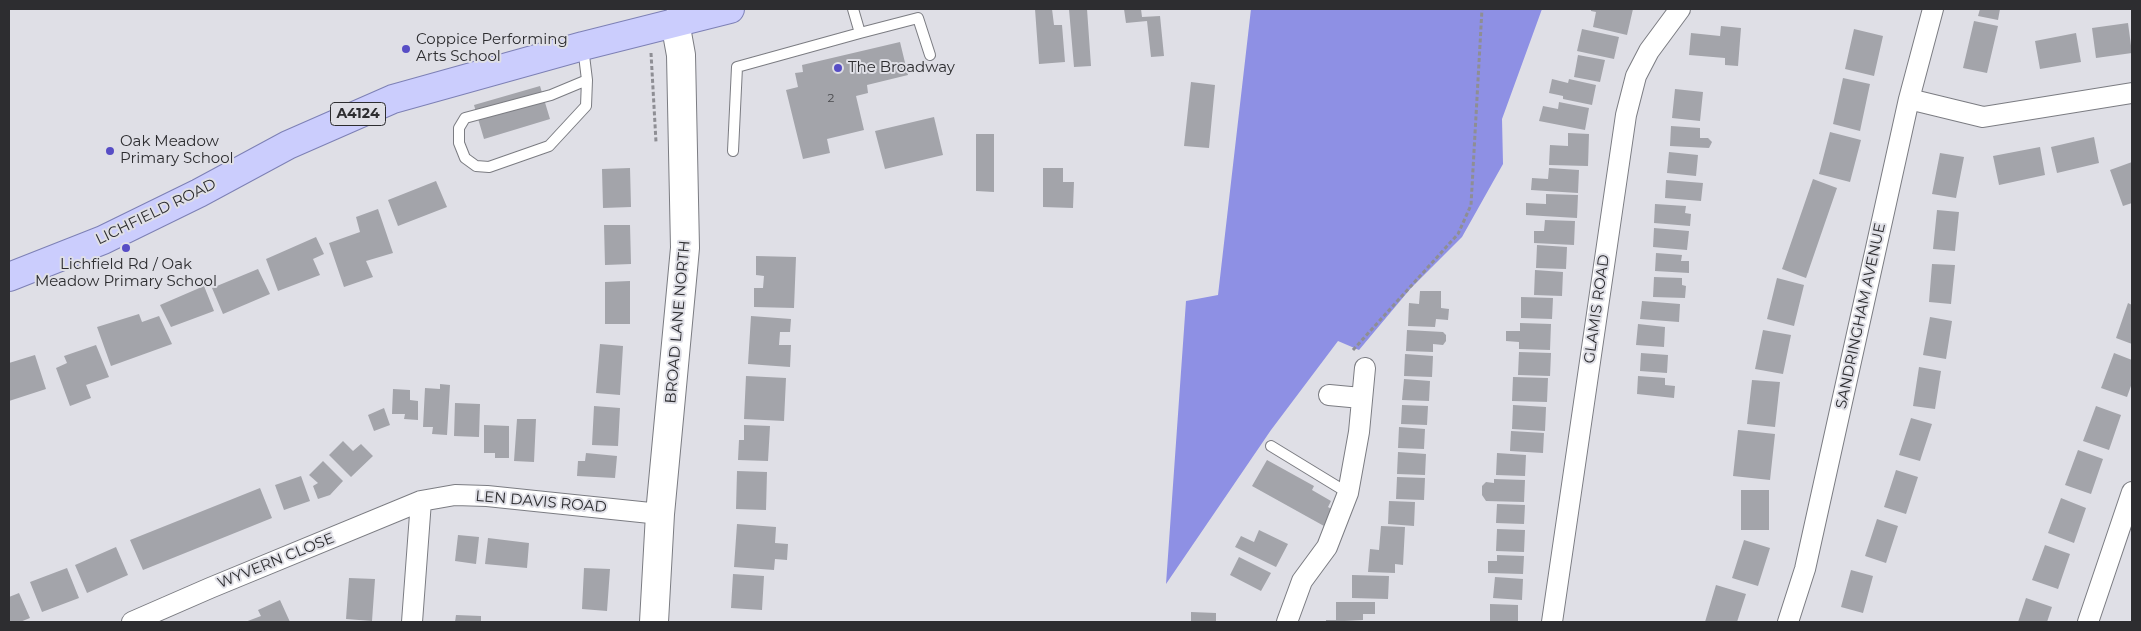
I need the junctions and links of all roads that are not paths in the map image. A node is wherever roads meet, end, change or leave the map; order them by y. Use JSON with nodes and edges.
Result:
{"nodes":[{"id":1,"x":730,"y":9,"type":"edge"},
{"id":2,"x":853,"y":9,"type":"edge"},
{"id":3,"x":1680,"y":9,"type":"edge"},
{"id":4,"x":1934,"y":9,"type":"edge"},
{"id":5,"x":662,"y":25,"type":"junction"},
{"id":6,"x":860,"y":33,"type":"junction"},
{"id":7,"x":583,"y":46,"type":"junction"},
{"id":8,"x":930,"y":55,"type":"dead end"},
{"id":9,"x":587,"y":80,"type":"junction"},
{"id":10,"x":2132,"y":93,"type":"edge"},
{"id":11,"x":1909,"y":100,"type":"junction"},
{"id":12,"x":733,"y":151,"type":"dead end"},
{"id":13,"x":9,"y":277,"type":"edge"},
{"id":14,"x":1365,"y":368,"type":"road end"},
{"id":15,"x":1329,"y":395,"type":"dead end"},
{"id":16,"x":1361,"y":398,"type":"junction"},
{"id":17,"x":1271,"y":446,"type":"dead end"},
{"id":18,"x":1348,"y":492,"type":"junction"},
{"id":19,"x":2132,"y":492,"type":"edge"},
{"id":20,"x":422,"y":501,"type":"junction"},
{"id":21,"x":660,"y":514,"type":"junction"},
{"id":22,"x":136,"y":621,"type":"edge"},
{"id":23,"x":412,"y":622,"type":"edge"},
{"id":24,"x":654,"y":622,"type":"edge"},
{"id":25,"x":1287,"y":622,"type":"edge"},
{"id":26,"x":1552,"y":622,"type":"edge"},
{"id":27,"x":1788,"y":622,"type":"edge"},
{"id":28,"x":2088,"y":622,"type":"edge"}],
"edges":[{"from":1,"to":5,"type":"main road","name":"LICHFIELD ROAD","number":"A4124"},
{"from":2,"to":6,"type":"lane"},
{"from":3,"to":26,"type":"street","name":"GLAMIS ROAD"},
{"from":4,"to":11,"type":"street","name":"SANDRINGHAM AVENUE"},
{"from":5,"to":7,"type":"main road","name":"LICHFIELD ROAD","number":"A4124"},
{"from":5,"to":21,"type":"street","name":"BROAD LANE NORTH"},
{"from":6,"to":8,"type":"lane"},
{"from":6,"to":12,"type":"lane"},
{"from":7,"to":9,"type":"lane"},
{"from":7,"to":13,"type":"main road","name":"LICHFIELD ROAD","number":"A4124"},
{"from":9,"to":9,"type":"lane"},
{"from":10,"to":11,"type":"street"},
{"from":11,"to":27,"type":"street","name":"SANDRINGHAM AVENUE"},
{"from":14,"to":16,"type":"street"},
{"from":15,"to":16,"type":"street"},
{"from":16,"to":18,"type":"street"},
{"from":17,"to":18,"type":"lane"},
{"from":18,"to":25,"type":"street"},
{"from":19,"to":28,"type":"street"},
{"from":20,"to":21,"type":"street","name":"LEN DAVIS ROAD"},
{"from":20,"to":22,"type":"street","name":"WYVERN CLOSE"},
{"from":20,"to":23,"type":"street"},
{"from":21,"to":24,"type":"street","name":"BROAD LANE NORTH"}]}
